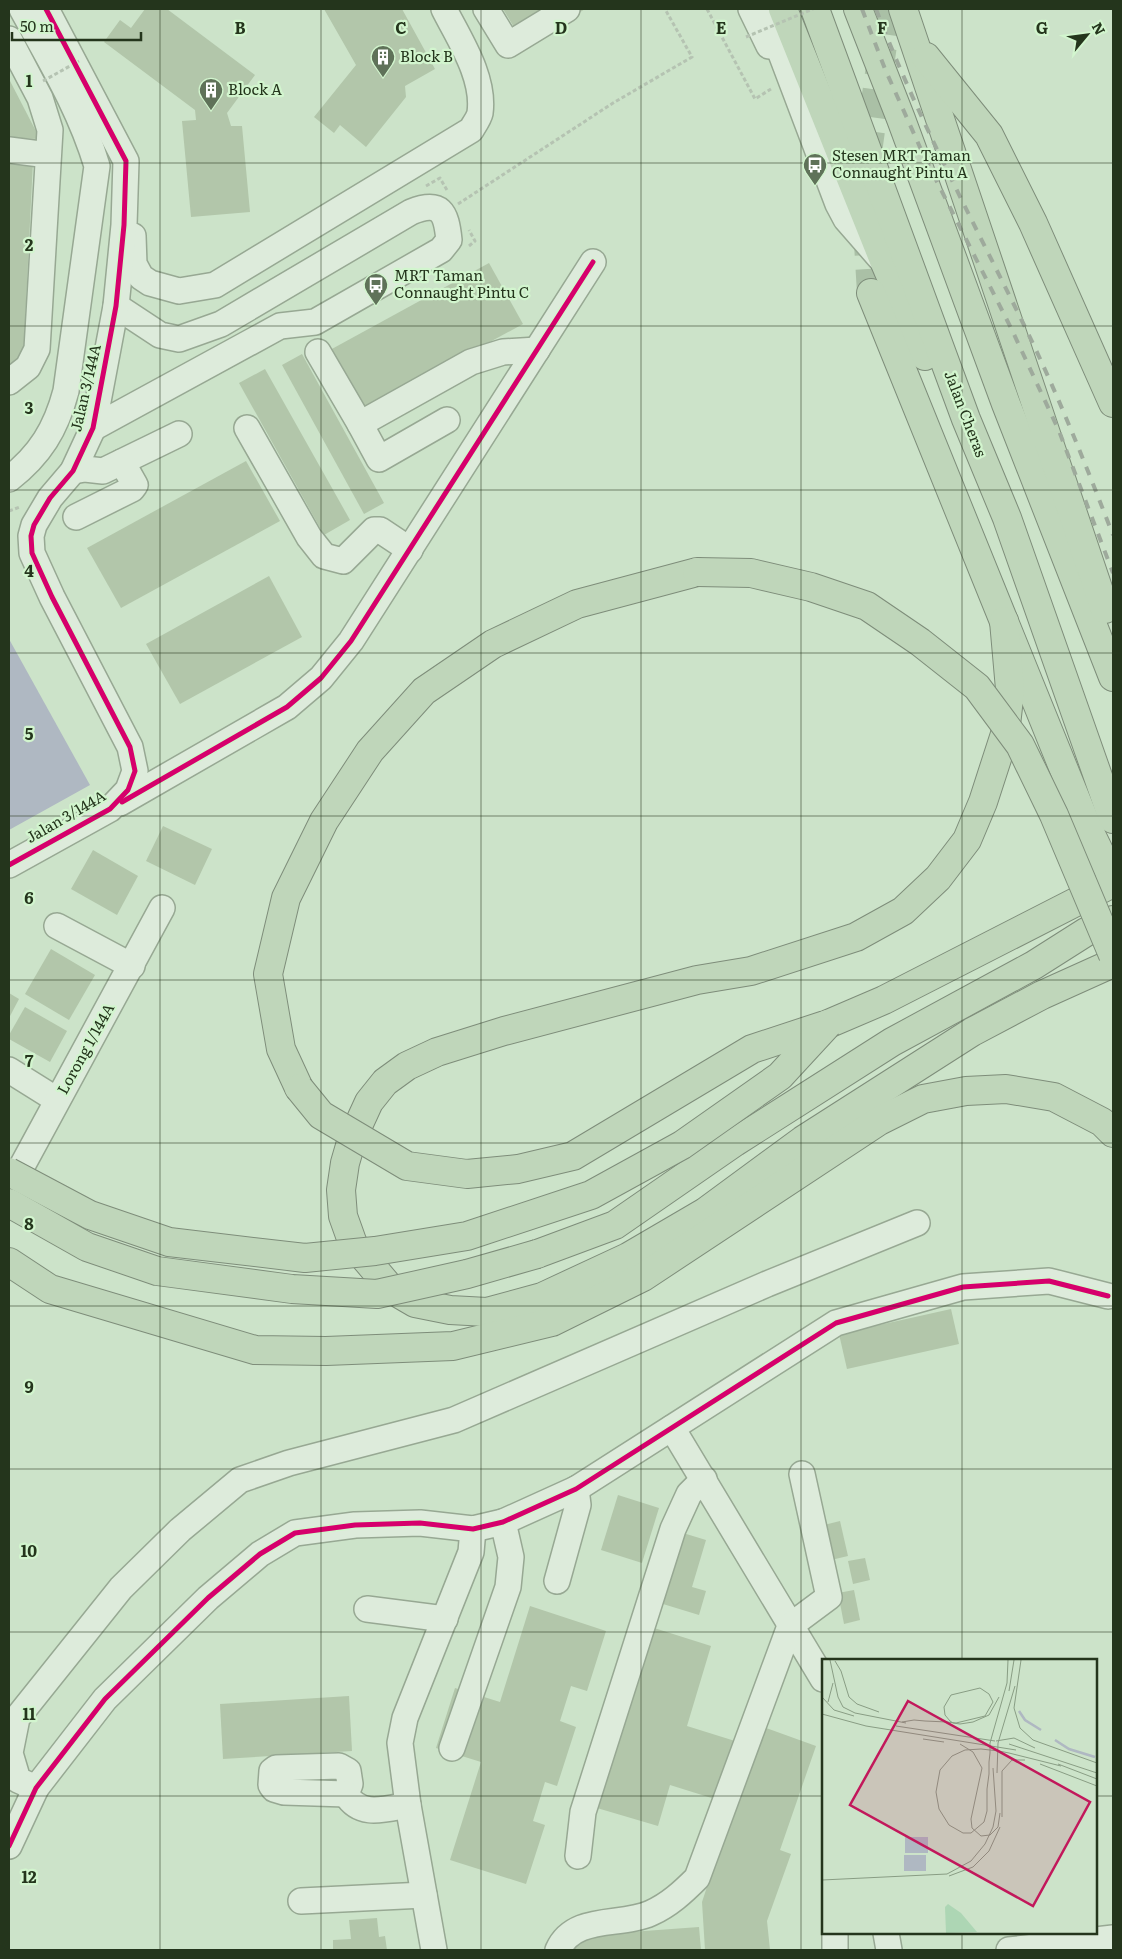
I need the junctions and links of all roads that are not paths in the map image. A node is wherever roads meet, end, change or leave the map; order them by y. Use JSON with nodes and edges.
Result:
{"nodes":[{"id":1,"x":444,"y":9,"type":"edge"},
{"id":2,"x":486,"y":9,"type":"edge"},
{"id":3,"x":567,"y":9,"type":"edge"},
{"id":4,"x":751,"y":9,"type":"edge"},
{"id":5,"x":770,"y":9,"type":"edge"},
{"id":6,"x":783,"y":9,"type":"edge"},
{"id":7,"x":814,"y":9,"type":"edge"},
{"id":8,"x":858,"y":9,"type":"edge"},
{"id":9,"x":903,"y":9,"type":"edge"},
{"id":10,"x":26,"y":17,"type":"edge"},
{"id":11,"x":9,"y":39,"type":"edge"},
{"id":12,"x":915,"y":44,"type":"junction"},
{"id":13,"x":799,"y":103,"type":"junction"},
{"id":14,"x":9,"y":150,"type":"edge"},
{"id":15,"x":48,"y":155,"type":"junction"},
{"id":16,"x":126,"y":162,"type":"junction"},
{"id":17,"x":593,"y":262,"type":"dead end"},
{"id":18,"x":885,"y":264,"type":"junction"},
{"id":19,"x":871,"y":293,"type":"tunnel mouth"},
{"id":20,"x":262,"y":300,"type":"junction"},
{"id":21,"x":116,"y":306,"type":"junction"},
{"id":22,"x":280,"y":326,"type":"junction"},
{"id":23,"x":537,"y":350,"type":"junction"},
{"id":24,"x":318,"y":352,"type":"dead end"},
{"id":25,"x":9,"y":382,"type":"edge"},
{"id":26,"x":1113,"y":403,"type":"edge"},
{"id":27,"x":966,"y":419,"type":"junction"},
{"id":28,"x":448,"y":420,"type":"dead end"},
{"id":29,"x":360,"y":424,"type":"junction"},
{"id":30,"x":92,"y":428,"type":"junction"},
{"id":31,"x":247,"y":428,"type":"dead end"},
{"id":32,"x":179,"y":434,"type":"dead end"},
{"id":33,"x":19,"y":459,"type":"edge"},
{"id":34,"x":122,"y":462,"type":"junction"},
{"id":35,"x":72,"y":471,"type":"junction"},
{"id":36,"x":9,"y":479,"type":"edge"},
{"id":37,"x":76,"y":517,"type":"dead end"},
{"id":38,"x":410,"y":550,"type":"junction"},
{"id":39,"x":1004,"y":621,"type":"junction"},
{"id":40,"x":1111,"y":624,"type":"edge"},
{"id":41,"x":1113,"y":677,"type":"edge"},
{"id":42,"x":130,"y":747,"type":"junction"},
{"id":43,"x":185,"y":765,"type":"junction"},
{"id":44,"x":110,"y":809,"type":"junction"},
{"id":45,"x":1113,"y":819,"type":"edge"},
{"id":46,"x":9,"y":865,"type":"edge"},
{"id":47,"x":1113,"y":881,"type":"edge"},
{"id":48,"x":162,"y":908,"type":"dead end"},
{"id":49,"x":1113,"y":920,"type":"edge"},
{"id":50,"x":57,"y":926,"type":"dead end"},
{"id":51,"x":1113,"y":955,"type":"edge"},
{"id":52,"x":1113,"y":963,"type":"edge"},
{"id":53,"x":132,"y":966,"type":"junction"},
{"id":54,"x":828,"y":1024,"type":"junction"},
{"id":55,"x":9,"y":1070,"type":"edge"},
{"id":56,"x":57,"y":1100,"type":"junction"},
{"id":57,"x":1113,"y":1132,"type":"edge"},
{"id":58,"x":9,"y":1172,"type":"edge"},
{"id":59,"x":9,"y":1190,"type":"edge"},
{"id":60,"x":9,"y":1202,"type":"edge"},
{"id":61,"x":917,"y":1223,"type":"dead end"},
{"id":62,"x":9,"y":1262,"type":"edge"},
{"id":63,"x":1108,"y":1296,"type":"dead end"},
{"id":64,"x":672,"y":1428,"type":"junction"},
{"id":65,"x":802,"y":1474,"type":"dead end"},
{"id":66,"x":704,"y":1479,"type":"junction"},
{"id":67,"x":576,"y":1489,"type":"junction"},
{"id":68,"x":504,"y":1522,"type":"junction"},
{"id":69,"x":473,"y":1529,"type":"junction"},
{"id":70,"x":557,"y":1582,"type":"dead end"},
{"id":71,"x":367,"y":1609,"type":"dead end"},
{"id":72,"x":445,"y":1619,"type":"junction"},
{"id":73,"x":790,"y":1626,"type":"junction"},
{"id":74,"x":822,"y":1677,"type":"edge"},
{"id":75,"x":452,"y":1748,"type":"dead end"},
{"id":76,"x":36,"y":1788,"type":"junction"},
{"id":77,"x":346,"y":1794,"type":"dead end"},
{"id":78,"x":408,"y":1805,"type":"junction"},
{"id":79,"x":9,"y":1846,"type":"edge"},
{"id":80,"x":578,"y":1856,"type":"dead end"},
{"id":81,"x":424,"y":1895,"type":"junction"},
{"id":82,"x":301,"y":1901,"type":"dead end"},
{"id":83,"x":835,"y":1934,"type":"edge"},
{"id":84,"x":886,"y":1934,"type":"edge"},
{"id":85,"x":1113,"y":1938,"type":"edge"},
{"id":86,"x":434,"y":1950,"type":"edge"},
{"id":87,"x":558,"y":1950,"type":"edge"},
{"id":88,"x":835,"y":1950,"type":"edge"},
{"id":89,"x":889,"y":1950,"type":"edge"},
{"id":90,"x":1009,"y":1950,"type":"edge"}],
"edges":[{"from":1,"to":16,"type":"street"},
{"from":2,"to":3,"type":"street"},
{"from":4,"to":13,"type":"street"},
{"from":5,"to":13,"type":"street"},
{"from":6,"to":18,"type":"highway"},
{"from":7,"to":27,"type":"highway","name":"Jalan Cheras"},
{"from":8,"to":41,"type":"highway"},
{"from":9,"to":12,"type":"highway"},
{"from":10,"to":16,"type":"street","name":"Jalan 3/144A"},
{"from":10,"to":33,"type":"street","name":"Jalan 3/144A"},
{"from":11,"to":15,"type":"street"},
{"from":12,"to":26,"type":"highway"},
{"from":12,"to":40,"type":"highway"},
{"from":13,"to":18,"type":"street"},
{"from":14,"to":15,"type":"street"},
{"from":15,"to":25,"type":"street"},
{"from":16,"to":21,"type":"street","name":"Jalan 3/144A"},
{"from":17,"to":23,"type":"street"},
{"from":18,"to":27,"type":"highway"},
{"from":19,"to":39,"type":"highway"},
{"from":20,"to":21,"type":"street"},
{"from":20,"to":22,"type":"street"},
{"from":20,"to":22,"type":"street"},
{"from":21,"to":30,"type":"street","name":"Jalan 3/144A"},
{"from":22,"to":30,"type":"street"},
{"from":23,"to":29,"type":"street"},
{"from":23,"to":38,"type":"street"},
{"from":24,"to":29,"type":"street"},
{"from":27,"to":45,"type":"highway","name":"Jalan Cheras"},
{"from":28,"to":29,"type":"street"},
{"from":30,"to":35,"type":"street","name":"Jalan 3/144A"},
{"from":31,"to":38,"type":"street"},
{"from":32,"to":34,"type":"street"},
{"from":33,"to":36,"type":"street","name":"Jalan 3/144A"},
{"from":34,"to":35,"type":"street"},
{"from":34,"to":37,"type":"street"},
{"from":35,"to":42,"type":"street","name":"Jalan 3/144A"},
{"from":38,"to":43,"type":"street"},
{"from":39,"to":47,"type":"highway"},
{"from":39,"to":52,"type":"highway","bridge":true},
{"from":42,"to":43,"type":"street"},
{"from":42,"to":44,"type":"street","name":"Jalan 3/144A"},
{"from":43,"to":44,"type":"street"},
{"from":44,"to":46,"type":"street","name":"Jalan 3/144A"},
{"from":47,"to":54,"type":"highway"},
{"from":48,"to":53,"type":"street","name":"Lorong 1/144A"},
{"from":49,"to":60,"type":"highway","bridge":true},
{"from":50,"to":53,"type":"street"},
{"from":51,"to":54,"type":"highway","bridge":true},
{"from":53,"to":56,"type":"street","name":"Lorong 1/144A"},
{"from":54,"to":58,"type":"highway","bridge":true},
{"from":55,"to":56,"type":"street"},
{"from":56,"to":59,"type":"street","name":"Lorong 1/144A"},
{"from":57,"to":62,"type":"highway"},
{"from":61,"to":76,"type":"street"},
{"from":63,"to":64,"type":"street"},
{"from":64,"to":66,"type":"street"},
{"from":64,"to":67,"type":"street"},
{"from":65,"to":73,"type":"street"},
{"from":66,"to":73,"type":"street"},
{"from":66,"to":80,"type":"street"},
{"from":67,"to":68,"type":"street"},
{"from":67,"to":70,"type":"street"},
{"from":68,"to":69,"type":"street"},
{"from":68,"to":75,"type":"street"},
{"from":69,"to":72,"type":"street"},
{"from":69,"to":76,"type":"street"},
{"from":71,"to":72,"type":"street"},
{"from":72,"to":78,"type":"street"},
{"from":73,"to":74,"type":"street"},
{"from":73,"to":87,"type":"street"},
{"from":76,"to":79,"type":"street"},
{"from":77,"to":78,"type":"street"},
{"from":78,"to":81,"type":"street"},
{"from":81,"to":82,"type":"street"},
{"from":81,"to":86,"type":"street"},
{"from":83,"to":88,"type":"street"},
{"from":84,"to":89,"type":"street"},
{"from":85,"to":90,"type":"street"}]}
